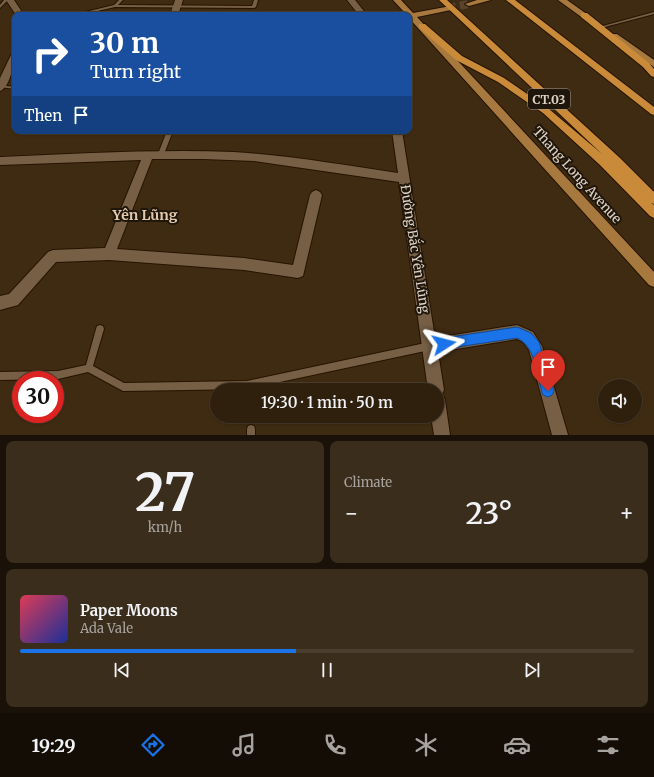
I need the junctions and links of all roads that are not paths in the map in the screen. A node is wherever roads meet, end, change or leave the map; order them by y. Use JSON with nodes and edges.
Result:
{"nodes":[{"id":1,"x":6,"y":0,"type":"edge"},
{"id":2,"x":10,"y":0,"type":"edge"},
{"id":3,"x":121,"y":0,"type":"edge"},
{"id":4,"x":256,"y":0,"type":"edge"},
{"id":5,"x":351,"y":0,"type":"edge"},
{"id":6,"x":397,"y":0,"type":"edge"},
{"id":7,"x":487,"y":0,"type":"edge"},
{"id":8,"x":510,"y":0,"type":"edge"},
{"id":9,"x":562,"y":0,"type":"edge"},
{"id":10,"x":177,"y":3,"type":"edge"},
{"id":11,"x":445,"y":4,"type":"edge"},
{"id":12,"x":469,"y":4,"type":"dead end"},
{"id":13,"x":115,"y":6,"type":"junction"},
{"id":14,"x":0,"y":7,"type":"edge"},
{"id":15,"x":18,"y":12,"type":"edge"},
{"id":16,"x":88,"y":12,"type":"edge"},
{"id":17,"x":361,"y":12,"type":"edge"},
{"id":18,"x":408,"y":12,"type":"edge"},
{"id":19,"x":654,"y":13,"type":"edge"},
{"id":20,"x":584,"y":15,"type":"junction"},
{"id":21,"x":415,"y":20,"type":"edge"},
{"id":22,"x":601,"y":27,"type":"junction"},
{"id":23,"x":12,"y":61,"type":"edge"},
{"id":24,"x":654,"y":64,"type":"edge"},
{"id":25,"x":654,"y":74,"type":"edge"},
{"id":26,"x":1,"y":87,"type":"edge"},
{"id":27,"x":12,"y":88,"type":"edge"},
{"id":28,"x":654,"y":112,"type":"edge"},
{"id":29,"x":169,"y":134,"type":"edge"},
{"id":30,"x":397,"y":134,"type":"edge"},
{"id":31,"x":161,"y":154,"type":"junction"},
{"id":32,"x":148,"y":155,"type":"junction"},
{"id":33,"x":0,"y":161,"type":"edge"},
{"id":34,"x":404,"y":178,"type":"junction"},
{"id":35,"x":316,"y":195,"type":"dead end"},
{"id":36,"x":654,"y":199,"type":"edge"},
{"id":37,"x":654,"y":213,"type":"edge"},
{"id":38,"x":109,"y":254,"type":"junction"},
{"id":39,"x":654,"y":281,"type":"edge"},
{"id":40,"x":0,"y":303,"type":"edge"},
{"id":41,"x":100,"y":329,"type":"dead end"},
{"id":42,"x":430,"y":346,"type":"junction"},
{"id":43,"x":89,"y":368,"type":"junction"},
{"id":44,"x":0,"y":376,"type":"edge"},
{"id":45,"x":435,"y":383,"type":"edge"},
{"id":46,"x":440,"y":423,"type":"edge"},
{"id":47,"x":442,"y":435,"type":"edge"},
{"id":48,"x":560,"y":435,"type":"edge"}],
"edges":[{"from":1,"to":14,"type":"lane"},
{"from":2,"to":15,"type":"street"},
{"from":3,"to":13,"type":"lane"},
{"from":4,"to":10,"type":"lane"},
{"from":5,"to":17,"type":"street"},
{"from":6,"to":18,"type":"main road","name":"Thang Long Avenue"},
{"from":7,"to":12,"type":"main road"},
{"from":8,"to":28,"type":"highway"},
{"from":9,"to":20,"type":"main road"},
{"from":10,"to":13,"type":"lane"},
{"from":11,"to":21,"type":"main road"},
{"from":11,"to":36,"type":"highway","number":"CT.03"},
{"from":13,"to":16,"type":"lane"},
{"from":19,"to":22,"type":"lane"},
{"from":20,"to":22,"type":"main road"},
{"from":20,"to":25,"type":"highway"},
{"from":21,"to":37,"type":"highway"},
{"from":21,"to":39,"type":"main road","name":"Thang Long Avenue"},
{"from":22,"to":24,"type":"main road"},
{"from":23,"to":26,"type":"street"},
{"from":26,"to":27,"type":"lane"},
{"from":29,"to":31,"type":"lane"},
{"from":30,"to":34,"type":"street","name":"Đường Bắc Yên Lũng"},
{"from":31,"to":32,"type":"street"},
{"from":31,"to":34,"type":"street"},
{"from":32,"to":33,"type":"street"},
{"from":32,"to":38,"type":"street"},
{"from":34,"to":42,"type":"street","name":"Đường Bắc Yên Lũng"},
{"from":35,"to":38,"type":"street"},
{"from":38,"to":40,"type":"street"},
{"from":41,"to":43,"type":"lane"},
{"from":42,"to":43,"type":"lane"},
{"from":42,"to":45,"type":"street","name":"Đường Bắc Yên Lũng"},
{"from":42,"to":48,"type":"street"},
{"from":43,"to":44,"type":"lane"},
{"from":46,"to":47,"type":"street"}]}
